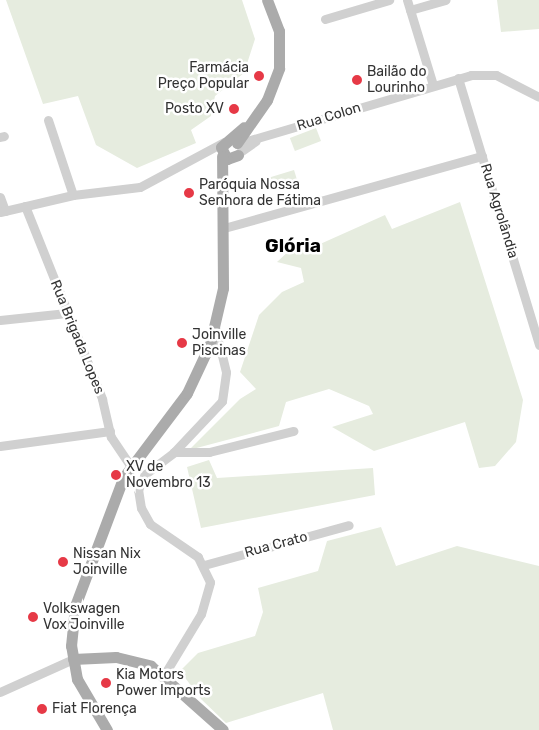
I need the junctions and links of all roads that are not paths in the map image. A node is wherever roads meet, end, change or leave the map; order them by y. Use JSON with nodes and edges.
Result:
{"nodes":[{"id":1,"x":267,"y":0,"type":"edge"},
{"id":2,"x":389,"y":0,"type":"edge"},
{"id":3,"x":407,"y":0,"type":"edge"},
{"id":4,"x":446,"y":0,"type":"edge"},
{"id":5,"x":410,"y":10,"type":"junction"},
{"id":6,"x":325,"y":19,"type":"dead end"},
{"id":7,"x":458,"y":78,"type":"junction"},
{"id":8,"x":433,"y":85,"type":"junction"},
{"id":9,"x":539,"y":97,"type":"edge"},
{"id":10,"x":48,"y":120,"type":"dead end"},
{"id":11,"x":234,"y":146,"type":"junction"},
{"id":12,"x":222,"y":155,"type":"junction"},
{"id":13,"x":198,"y":156,"type":"junction"},
{"id":14,"x":482,"y":156,"type":"junction"},
{"id":15,"x":223,"y":194,"type":"junction"},
{"id":16,"x":73,"y":195,"type":"junction"},
{"id":17,"x":0,"y":197,"type":"edge"},
{"id":18,"x":25,"y":206,"type":"junction"},
{"id":19,"x":2,"y":212,"type":"edge"},
{"id":20,"x":224,"y":228,"type":"junction"},
{"id":21,"x":68,"y":313,"type":"junction"},
{"id":22,"x":0,"y":320,"type":"edge"},
{"id":23,"x":215,"y":327,"type":"junction"},
{"id":24,"x":539,"y":345,"type":"edge"},
{"id":25,"x":110,"y":431,"type":"junction"},
{"id":26,"x":293,"y":431,"type":"dead end"},
{"id":27,"x":0,"y":446,"type":"edge"},
{"id":28,"x":174,"y":452,"type":"junction"},
{"id":29,"x":130,"y":466,"type":"junction"},
{"id":30,"x":349,"y":525,"type":"dead end"},
{"id":31,"x":204,"y":565,"type":"junction"},
{"id":32,"x":73,"y":660,"type":"junction"},
{"id":33,"x":164,"y":675,"type":"junction"},
{"id":34,"x":0,"y":692,"type":"edge"},
{"id":35,"x":107,"y":730,"type":"edge"},
{"id":36,"x":223,"y":730,"type":"edge"}],
"edges":[{"from":1,"to":11,"type":"main road"},
{"from":2,"to":6,"type":"street"},
{"from":3,"to":5,"type":"street"},
{"from":4,"to":5,"type":"street"},
{"from":5,"to":8,"type":"street"},
{"from":7,"to":8,"type":"street","name":"Rua Colon"},
{"from":7,"to":9,"type":"street","name":"Rua Colon"},
{"from":7,"to":14,"type":"street","name":"Rua Agrolândia"},
{"from":8,"to":11,"type":"street","name":"Rua Colon"},
{"from":10,"to":16,"type":"street"},
{"from":11,"to":12,"type":"main road"},
{"from":11,"to":12,"type":"main road"},
{"from":11,"to":13,"type":"street","name":"Rua Colon"},
{"from":11,"to":15,"type":"main road"},
{"from":12,"to":13,"type":"street"},
{"from":12,"to":15,"type":"main road"},
{"from":13,"to":16,"type":"street","name":"Rua Colon"},
{"from":14,"to":20,"type":"street"},
{"from":14,"to":24,"type":"street","name":"Rua Agrolândia"},
{"from":15,"to":20,"type":"main road"},
{"from":16,"to":18,"type":"street","name":"Rua Colon"},
{"from":17,"to":19,"type":"street"},
{"from":18,"to":19,"type":"street","name":"Rua Colon"},
{"from":18,"to":21,"type":"street","name":"Rua Brigada Lopes"},
{"from":20,"to":23,"type":"main road"},
{"from":21,"to":22,"type":"street"},
{"from":21,"to":25,"type":"street","name":"Rua Brigada Lopes"},
{"from":23,"to":28,"type":"street"},
{"from":23,"to":29,"type":"main road"},
{"from":25,"to":27,"type":"street"},
{"from":25,"to":29,"type":"street","name":"Rua Brigada Lopes"},
{"from":26,"to":28,"type":"street"},
{"from":28,"to":31,"type":"street"},
{"from":29,"to":32,"type":"main road"},
{"from":30,"to":31,"type":"street","name":"Rua Crato"},
{"from":31,"to":33,"type":"street"},
{"from":32,"to":33,"type":"main road"},
{"from":32,"to":34,"type":"street"},
{"from":32,"to":35,"type":"main road"},
{"from":33,"to":36,"type":"main road"}]}
